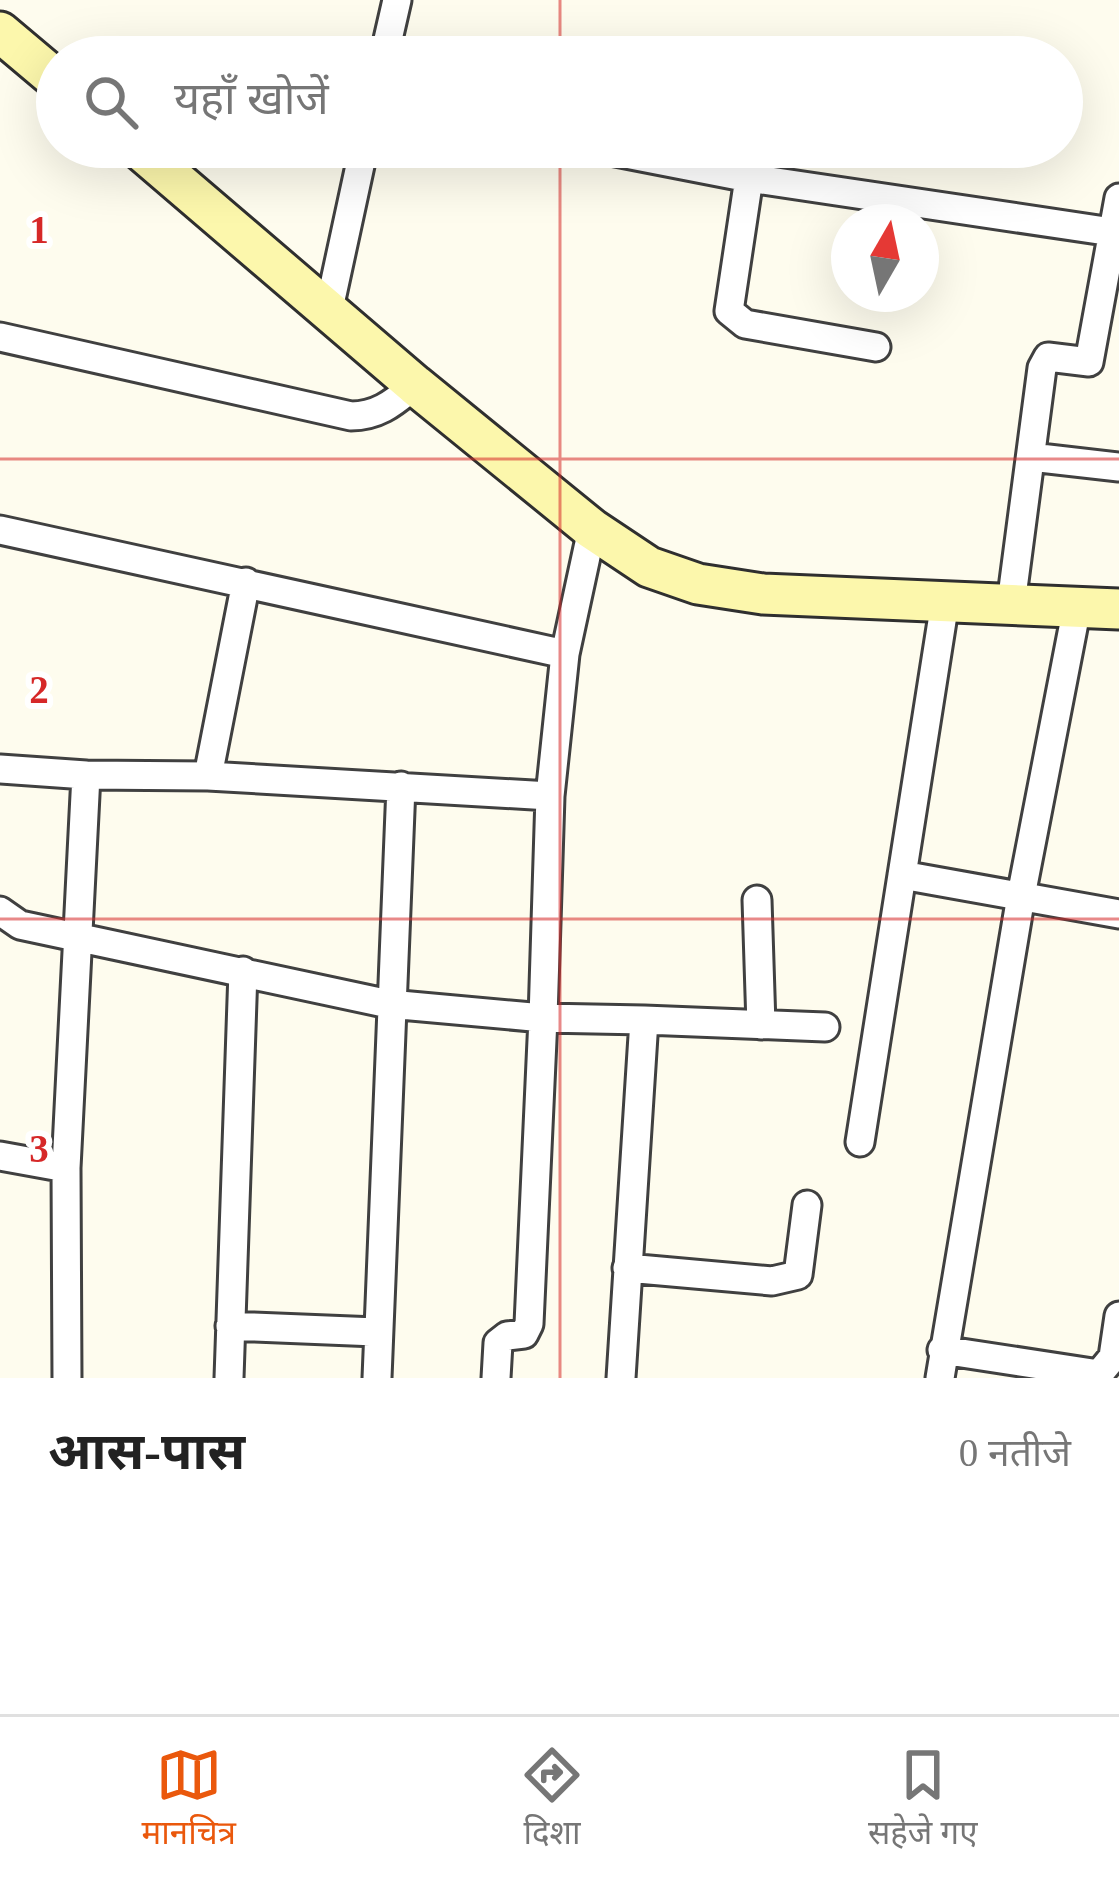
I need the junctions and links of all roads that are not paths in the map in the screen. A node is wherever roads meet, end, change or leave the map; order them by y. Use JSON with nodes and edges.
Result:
{"nodes":[{"id":1,"x":397,"y":0,"type":"edge"},
{"id":2,"x":0,"y":32,"type":"edge"},
{"id":3,"x":389,"y":36,"type":"edge"},
{"id":4,"x":36,"y":62,"type":"edge"},
{"id":5,"x":162,"y":168,"type":"edge"},
{"id":6,"x":359,"y":168,"type":"edge"},
{"id":7,"x":698,"y":168,"type":"edge"},
{"id":8,"x":749,"y":178,"type":"junction"},
{"id":9,"x":1119,"y":198,"type":"edge"},
{"id":10,"x":1112,"y":232,"type":"junction"},
{"id":11,"x":329,"y":309,"type":"junction"},
{"id":12,"x":0,"y":337,"type":"edge"},
{"id":13,"x":876,"y":347,"type":"dead end"},
{"id":14,"x":1089,"y":362,"type":"junction"},
{"id":15,"x":1119,"y":366,"type":"edge"},
{"id":16,"x":415,"y":385,"type":"junction"},
{"id":17,"x":1030,"y":457,"type":"junction"},
{"id":18,"x":1119,"y":467,"type":"edge"},
{"id":19,"x":592,"y":529,"type":"junction"},
{"id":20,"x":0,"y":530,"type":"edge"},
{"id":21,"x":246,"y":582,"type":"junction"},
{"id":22,"x":945,"y":602,"type":"junction"},
{"id":23,"x":1011,"y":604,"type":"junction"},
{"id":24,"x":1077,"y":607,"type":"junction"},
{"id":25,"x":1119,"y":609,"type":"edge"},
{"id":26,"x":565,"y":654,"type":"junction"},
{"id":27,"x":0,"y":769,"type":"edge"},
{"id":28,"x":86,"y":775,"type":"junction"},
{"id":29,"x":208,"y":776,"type":"junction"},
{"id":30,"x":400,"y":785,"type":"junction"},
{"id":31,"x":550,"y":796,"type":"junction"},
{"id":32,"x":902,"y":875,"type":"junction"},
{"id":33,"x":1021,"y":896,"type":"junction"},
{"id":34,"x":757,"y":900,"type":"dead end"},
{"id":35,"x":0,"y":910,"type":"edge"},
{"id":36,"x":1119,"y":914,"type":"edge"},
{"id":37,"x":79,"y":934,"type":"junction"},
{"id":38,"x":243,"y":971,"type":"junction"},
{"id":39,"x":389,"y":1004,"type":"junction"},
{"id":40,"x":543,"y":1018,"type":"junction"},
{"id":41,"x":644,"y":1020,"type":"junction"},
{"id":42,"x":761,"y":1024,"type":"junction"},
{"id":43,"x":825,"y":1027,"type":"dead end"},
{"id":44,"x":860,"y":1142,"type":"dead end"},
{"id":45,"x":0,"y":1156,"type":"edge"},
{"id":46,"x":66,"y":1168,"type":"junction"},
{"id":47,"x":806,"y":1205,"type":"dead end"},
{"id":48,"x":627,"y":1268,"type":"junction"},
{"id":49,"x":1119,"y":1316,"type":"edge"},
{"id":50,"x":230,"y":1326,"type":"junction"},
{"id":51,"x":376,"y":1332,"type":"junction"},
{"id":52,"x":941,"y":1364,"type":"edge"},
{"id":53,"x":67,"y":1378,"type":"edge"},
{"id":54,"x":229,"y":1378,"type":"edge"},
{"id":55,"x":377,"y":1378,"type":"edge"},
{"id":56,"x":496,"y":1378,"type":"edge"},
{"id":57,"x":621,"y":1378,"type":"edge"}],
"edges":[{"from":1,"to":3,"type":"street"},
{"from":2,"to":4,"type":"street"},
{"from":5,"to":11,"type":"street"},
{"from":6,"to":11,"type":"street"},
{"from":7,"to":8,"type":"street"},
{"from":8,"to":10,"type":"street"},
{"from":8,"to":13,"type":"street"},
{"from":9,"to":10,"type":"street"},
{"from":10,"to":14,"type":"street"},
{"from":11,"to":16,"type":"street"},
{"from":12,"to":16,"type":"street"},
{"from":14,"to":15,"type":"street"},
{"from":14,"to":17,"type":"street"},
{"from":16,"to":19,"type":"street"},
{"from":17,"to":18,"type":"street"},
{"from":17,"to":23,"type":"street"},
{"from":19,"to":22,"type":"street"},
{"from":19,"to":26,"type":"street"},
{"from":20,"to":21,"type":"street"},
{"from":21,"to":26,"type":"street"},
{"from":21,"to":29,"type":"street"},
{"from":22,"to":23,"type":"street"},
{"from":22,"to":32,"type":"street"},
{"from":23,"to":24,"type":"street"},
{"from":24,"to":25,"type":"street"},
{"from":24,"to":33,"type":"street"},
{"from":26,"to":31,"type":"street"},
{"from":27,"to":28,"type":"street"},
{"from":28,"to":29,"type":"street"},
{"from":28,"to":37,"type":"street"},
{"from":29,"to":30,"type":"street"},
{"from":30,"to":31,"type":"street"},
{"from":30,"to":39,"type":"street"},
{"from":31,"to":40,"type":"street"},
{"from":32,"to":33,"type":"street"},
{"from":32,"to":44,"type":"street"},
{"from":33,"to":36,"type":"street"},
{"from":33,"to":52,"type":"street"},
{"from":34,"to":42,"type":"street"},
{"from":35,"to":37,"type":"street"},
{"from":37,"to":38,"type":"street"},
{"from":37,"to":46,"type":"street"},
{"from":38,"to":39,"type":"street"},
{"from":38,"to":50,"type":"street"},
{"from":39,"to":40,"type":"street"},
{"from":39,"to":51,"type":"street"},
{"from":40,"to":41,"type":"street"},
{"from":40,"to":56,"type":"street"},
{"from":41,"to":42,"type":"street"},
{"from":41,"to":48,"type":"street"},
{"from":42,"to":43,"type":"street"},
{"from":45,"to":46,"type":"street"},
{"from":46,"to":53,"type":"street"},
{"from":47,"to":48,"type":"street"},
{"from":48,"to":57,"type":"street"},
{"from":49,"to":52,"type":"street"},
{"from":50,"to":51,"type":"street"},
{"from":50,"to":54,"type":"street"},
{"from":51,"to":55,"type":"street"}]}
